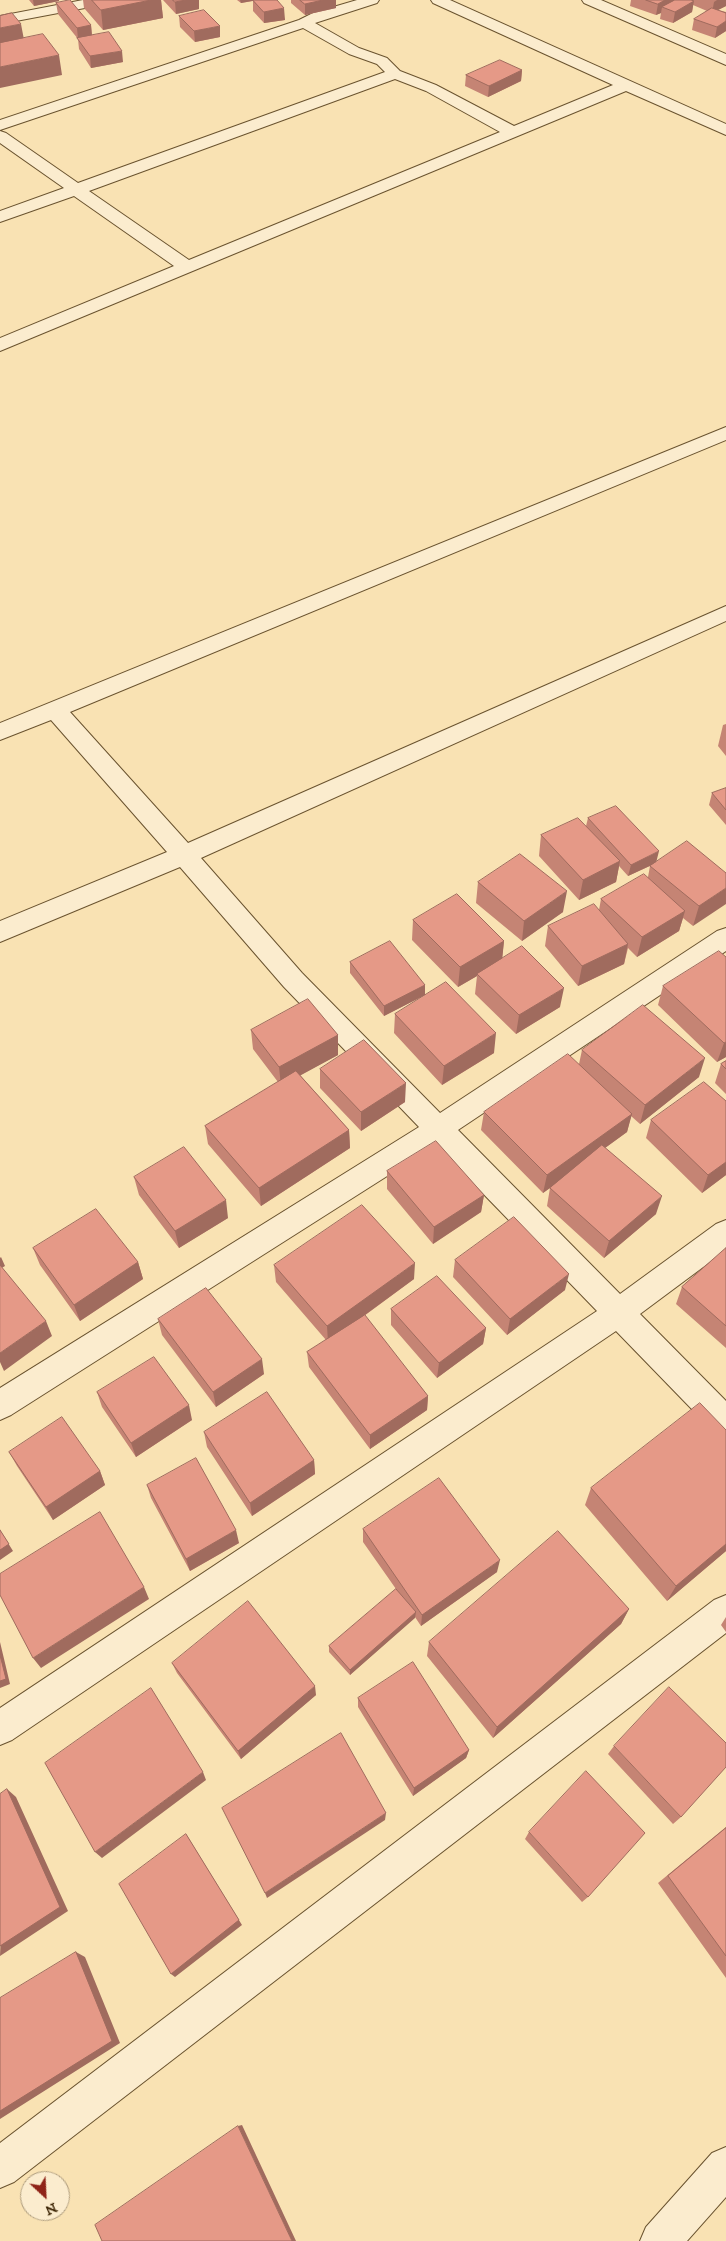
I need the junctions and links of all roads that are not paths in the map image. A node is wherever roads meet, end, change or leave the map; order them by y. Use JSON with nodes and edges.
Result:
{"nodes":[{"id":1,"x":106,"y":0,"type":"edge"},
{"id":2,"x":372,"y":0,"type":"edge"},
{"id":3,"x":438,"y":0,"type":"edge"},
{"id":4,"x":589,"y":0,"type":"edge"},
{"id":5,"x":0,"y":20,"type":"edge"},
{"id":6,"x":304,"y":23,"type":"junction"},
{"id":7,"x":726,"y":60,"type":"edge"},
{"id":8,"x":395,"y":74,"type":"junction"},
{"id":9,"x":626,"y":85,"type":"junction"},
{"id":10,"x":0,"y":125,"type":"edge"},
{"id":11,"x":726,"y":130,"type":"edge"},
{"id":12,"x":513,"y":132,"type":"junction"},
{"id":13,"x":0,"y":136,"type":"edge"},
{"id":14,"x":76,"y":190,"type":"junction"},
{"id":15,"x":0,"y":216,"type":"edge"},
{"id":16,"x":187,"y":268,"type":"junction"},
{"id":17,"x":0,"y":345,"type":"edge"},
{"id":18,"x":726,"y":433,"type":"edge"},
{"id":19,"x":726,"y":613,"type":"edge"},
{"id":20,"x":55,"y":709,"type":"junction"},
{"id":21,"x":0,"y":732,"type":"edge"},
{"id":22,"x":184,"y":855,"type":"junction"},
{"id":23,"x":0,"y":932,"type":"edge"},
{"id":24,"x":726,"y":938,"type":"edge"},
{"id":25,"x":438,"y":1129,"type":"junction"},
{"id":26,"x":726,"y":1233,"type":"edge"},
{"id":27,"x":618,"y":1313,"type":"junction"},
{"id":28,"x":0,"y":1405,"type":"edge"},
{"id":29,"x":726,"y":1423,"type":"edge"},
{"id":30,"x":726,"y":1612,"type":"edge"},
{"id":31,"x":0,"y":1728,"type":"edge"},
{"id":32,"x":726,"y":2167,"type":"edge"},
{"id":33,"x":0,"y":2168,"type":"edge"},
{"id":34,"x":660,"y":2241,"type":"edge"}],
"edges":[{"from":1,"to":5,"type":"street"},
{"from":2,"to":6,"type":"street"},
{"from":3,"to":9,"type":"street"},
{"from":4,"to":7,"type":"street"},
{"from":6,"to":8,"type":"street"},
{"from":6,"to":10,"type":"street"},
{"from":8,"to":12,"type":"street"},
{"from":8,"to":14,"type":"street"},
{"from":9,"to":11,"type":"street"},
{"from":9,"to":12,"type":"street"},
{"from":12,"to":16,"type":"street"},
{"from":13,"to":14,"type":"street"},
{"from":14,"to":15,"type":"street"},
{"from":14,"to":16,"type":"street"},
{"from":16,"to":17,"type":"street"},
{"from":18,"to":20,"type":"street"},
{"from":19,"to":22,"type":"street"},
{"from":20,"to":21,"type":"street"},
{"from":20,"to":22,"type":"street"},
{"from":22,"to":23,"type":"street"},
{"from":22,"to":25,"type":"street"},
{"from":24,"to":25,"type":"street"},
{"from":25,"to":27,"type":"street"},
{"from":25,"to":28,"type":"street"},
{"from":26,"to":27,"type":"street"},
{"from":27,"to":29,"type":"street"},
{"from":27,"to":31,"type":"street"},
{"from":30,"to":33,"type":"street"},
{"from":32,"to":34,"type":"street"}]}
